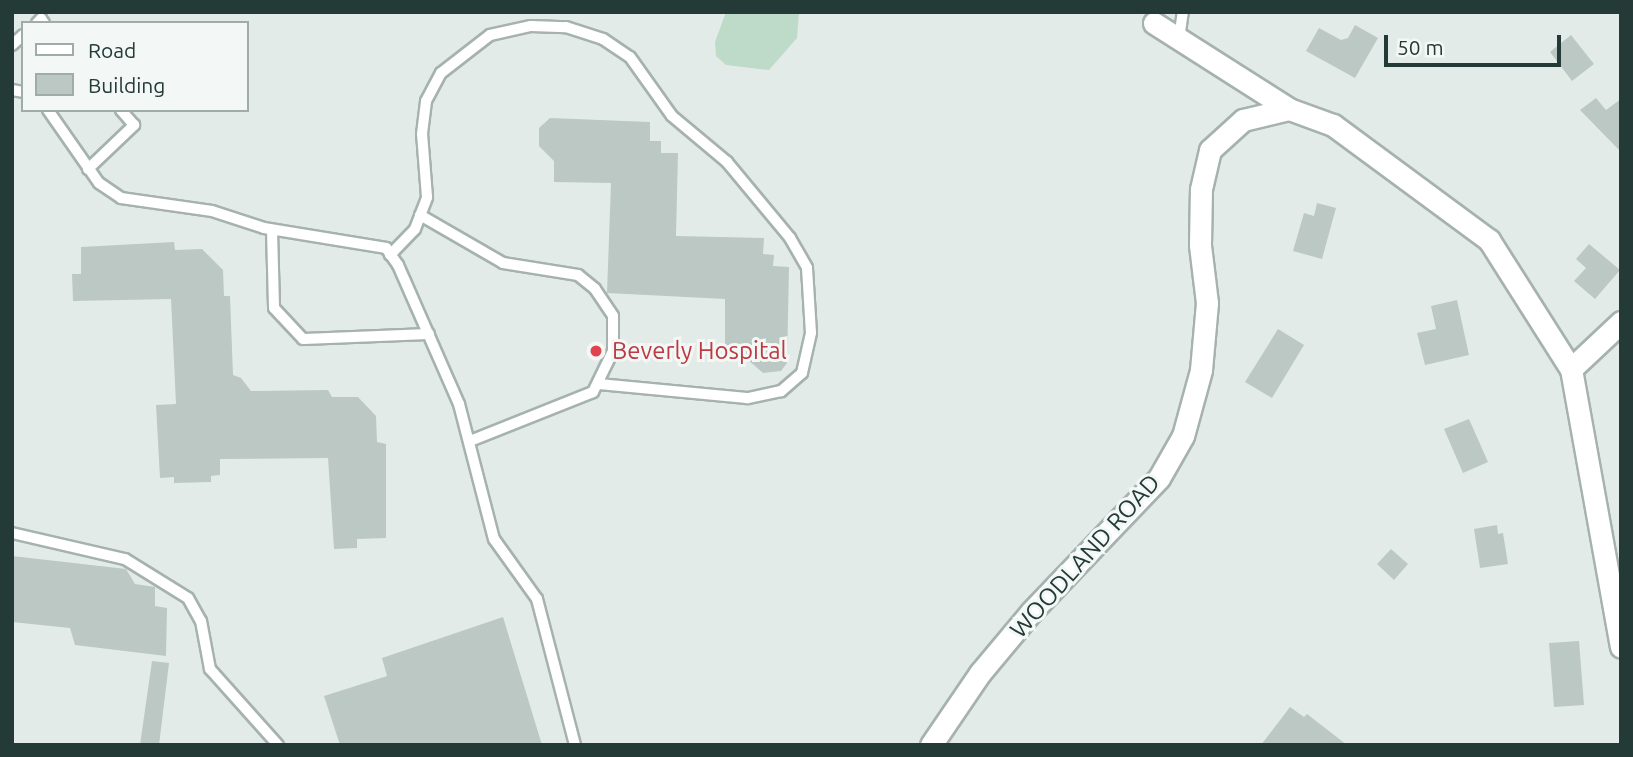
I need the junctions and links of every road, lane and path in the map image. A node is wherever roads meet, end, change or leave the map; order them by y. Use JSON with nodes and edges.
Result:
{"nodes":[{"id":1,"x":1183,"y":12,"type":"edge"},
{"id":2,"x":1152,"y":18,"type":"edge"},
{"id":3,"x":1179,"y":39,"type":"junction"},
{"id":4,"x":1289,"y":109,"type":"junction"},
{"id":5,"x":49,"y":112,"type":"edge"},
{"id":6,"x":123,"y":112,"type":"edge"},
{"id":7,"x":89,"y":169,"type":"junction"},
{"id":8,"x":420,"y":215,"type":"junction"},
{"id":9,"x":272,"y":230,"type":"junction"},
{"id":10,"x":390,"y":255,"type":"junction"},
{"id":11,"x":1621,"y":322,"type":"edge"},
{"id":12,"x":429,"y":334,"type":"junction"},
{"id":13,"x":1571,"y":369,"type":"junction"},
{"id":14,"x":599,"y":384,"type":"junction"},
{"id":15,"x":470,"y":441,"type":"junction"},
{"id":16,"x":12,"y":533,"type":"edge"},
{"id":17,"x":1621,"y":647,"type":"edge"},
{"id":18,"x":278,"y":745,"type":"edge"},
{"id":19,"x":575,"y":745,"type":"edge"},
{"id":20,"x":931,"y":745,"type":"edge"}],
"edges":[{"from":1,"to":3,"type":"lane"},
{"from":2,"to":3,"type":"street"},
{"from":3,"to":4,"type":"street"},
{"from":4,"to":13,"type":"street"},
{"from":4,"to":20,"type":"street","name":"WOODLAND ROAD"},
{"from":5,"to":7,"type":"lane"},
{"from":6,"to":7,"type":"lane"},
{"from":7,"to":9,"type":"lane"},
{"from":8,"to":10,"type":"lane"},
{"from":8,"to":14,"type":"lane"},
{"from":8,"to":14,"type":"lane"},
{"from":9,"to":10,"type":"lane"},
{"from":9,"to":12,"type":"lane"},
{"from":10,"to":12,"type":"lane"},
{"from":11,"to":13,"type":"street"},
{"from":12,"to":15,"type":"lane"},
{"from":13,"to":17,"type":"street"},
{"from":14,"to":15,"type":"lane"},
{"from":15,"to":19,"type":"lane"},
{"from":16,"to":18,"type":"lane"}]}
